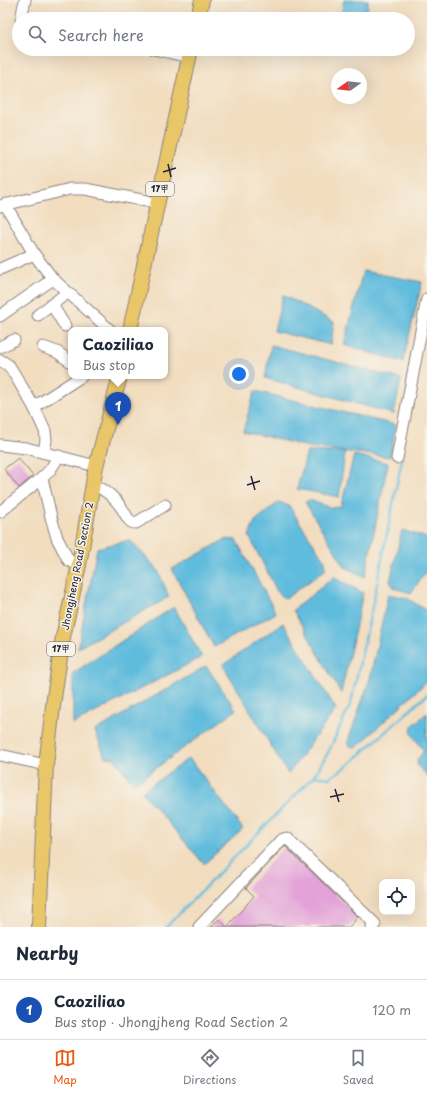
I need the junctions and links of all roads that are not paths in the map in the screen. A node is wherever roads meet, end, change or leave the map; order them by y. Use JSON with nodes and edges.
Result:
{"nodes":[{"id":1,"x":25,"y":0,"type":"edge"},
{"id":2,"x":202,"y":0,"type":"edge"},
{"id":3,"x":22,"y":12,"type":"edge"},
{"id":4,"x":199,"y":12,"type":"edge"},
{"id":5,"x":189,"y":56,"type":"edge"},
{"id":6,"x":157,"y":203,"type":"junction"},
{"id":7,"x":3,"y":205,"type":"edge"},
{"id":8,"x":34,"y":254,"type":"junction"},
{"id":9,"x":0,"y":268,"type":"edge"},
{"id":10,"x":53,"y":279,"type":"junction"},
{"id":11,"x":68,"y":293,"type":"junction"},
{"id":12,"x":427,"y":299,"type":"edge"},
{"id":13,"x":52,"y":305,"type":"junction"},
{"id":14,"x":38,"y":315,"type":"dead end"},
{"id":15,"x":0,"y":316,"type":"edge"},
{"id":16,"x":65,"y":326,"type":"dead end"},
{"id":17,"x":107,"y":327,"type":"edge"},
{"id":18,"x":131,"y":327,"type":"edge"},
{"id":19,"x":14,"y":340,"type":"dead end"},
{"id":20,"x":0,"y":347,"type":"edge"},
{"id":21,"x":43,"y":347,"type":"dead end"},
{"id":22,"x":0,"y":360,"type":"edge"},
{"id":23,"x":68,"y":360,"type":"edge"},
{"id":24,"x":77,"y":379,"type":"edge"},
{"id":25,"x":119,"y":379,"type":"edge"},
{"id":26,"x":34,"y":407,"type":"junction"},
{"id":27,"x":0,"y":445,"type":"edge"},
{"id":28,"x":44,"y":452,"type":"junction"},
{"id":29,"x":59,"y":456,"type":"junction"},
{"id":30,"x":397,"y":458,"type":"dead end"},
{"id":31,"x":96,"y":466,"type":"junction"},
{"id":32,"x":42,"y":478,"type":"junction"},
{"id":33,"x":94,"y":485,"type":"junction"},
{"id":34,"x":164,"y":505,"type":"dead end"},
{"id":35,"x":0,"y":512,"type":"edge"},
{"id":36,"x":79,"y":565,"type":"junction"},
{"id":37,"x":0,"y":755,"type":"edge"},
{"id":38,"x":46,"y":765,"type":"junction"},
{"id":39,"x":39,"y":927,"type":"edge"},
{"id":40,"x":199,"y":927,"type":"edge"},
{"id":41,"x":372,"y":927,"type":"edge"}],
"edges":[{"from":1,"to":3,"type":"street"},
{"from":2,"to":4,"type":"main road"},
{"from":5,"to":6,"type":"main road","number":"17甲"},
{"from":6,"to":7,"type":"street"},
{"from":6,"to":18,"type":"main road","number":"17甲"},
{"from":7,"to":8,"type":"street"},
{"from":8,"to":9,"type":"street"},
{"from":8,"to":10,"type":"street"},
{"from":10,"to":11,"type":"street"},
{"from":10,"to":15,"type":"street"},
{"from":11,"to":13,"type":"street"},
{"from":11,"to":17,"type":"street"},
{"from":12,"to":30,"type":"street"},
{"from":13,"to":14,"type":"street"},
{"from":13,"to":16,"type":"street"},
{"from":19,"to":20,"type":"street"},
{"from":21,"to":23,"type":"street"},
{"from":22,"to":26,"type":"street"},
{"from":24,"to":26,"type":"street"},
{"from":25,"to":31,"type":"main road","name":"Jhongjheng Road Section 2","number":"17甲"},
{"from":26,"to":28,"type":"street"},
{"from":27,"to":28,"type":"street"},
{"from":28,"to":29,"type":"street"},
{"from":29,"to":31,"type":"street"},
{"from":29,"to":32,"type":"street"},
{"from":31,"to":33,"type":"main road","name":"Jhongjheng Road Section 2","number":"17甲"},
{"from":32,"to":35,"type":"street"},
{"from":32,"to":36,"type":"street"},
{"from":33,"to":34,"type":"street"},
{"from":33,"to":36,"type":"main road","name":"Jhongjheng Road Section 2","number":"17甲"},
{"from":36,"to":38,"type":"main road","name":"Jhongjheng Road Section 2","number":"17甲"},
{"from":37,"to":38,"type":"street"},
{"from":38,"to":39,"type":"main road","name":"Jhongjheng Road Section 2","number":"17甲"},
{"from":40,"to":41,"type":"street"}]}
